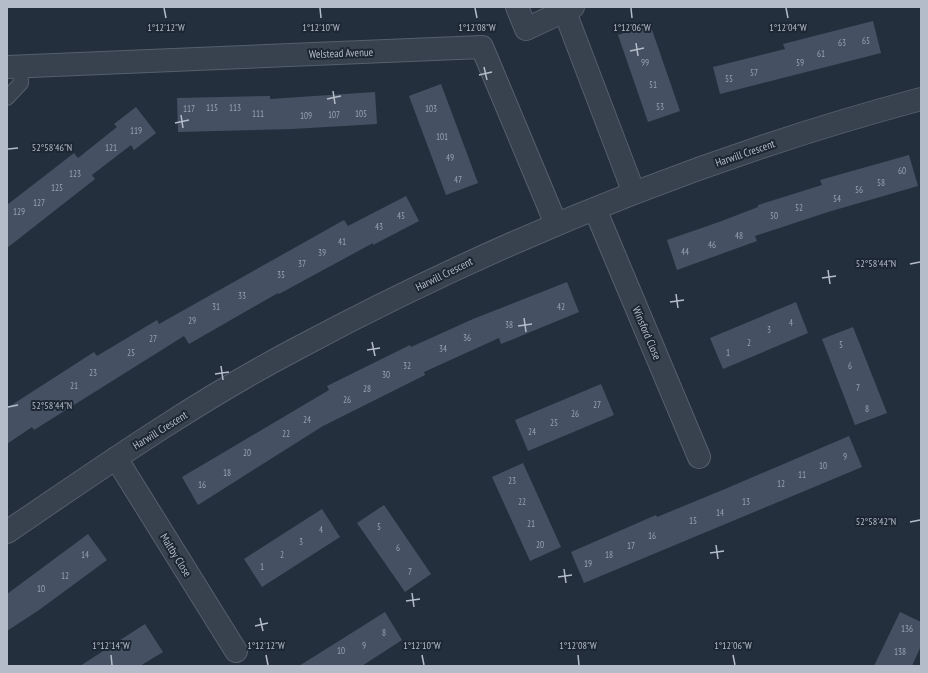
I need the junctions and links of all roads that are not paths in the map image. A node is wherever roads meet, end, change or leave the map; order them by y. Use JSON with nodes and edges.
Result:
{"nodes":[{"id":1,"x":517,"y":7,"type":"edge"},
{"id":2,"x":569,"y":9,"type":"edge"},
{"id":3,"x":14,"y":66,"type":"edge"},
{"id":4,"x":7,"y":98,"type":"edge"},
{"id":5,"x":921,"y":99,"type":"edge"},
{"id":6,"x":634,"y":194,"type":"junction"},
{"id":7,"x":595,"y":208,"type":"junction"},
{"id":8,"x":556,"y":224,"type":"junction"},
{"id":9,"x":699,"y":457,"type":"dead end"},
{"id":10,"x":116,"y":458,"type":"junction"},
{"id":11,"x":7,"y":532,"type":"edge"},
{"id":12,"x":236,"y":651,"type":"dead end"}],
"edges":[{"from":1,"to":2,"type":"street"},
{"from":2,"to":6,"type":"street"},
{"from":3,"to":4,"type":"lane"},
{"from":3,"to":8,"type":"street","name":"Welstead Avenue"},
{"from":5,"to":6,"type":"street","name":"Harwill Crescent"},
{"from":6,"to":7,"type":"street","name":"Harwill Crescent"},
{"from":7,"to":8,"type":"street","name":"Harwill Crescent"},
{"from":7,"to":9,"type":"street","name":"Winsford Close"},
{"from":8,"to":10,"type":"street","name":"Harwill Crescent"},
{"from":10,"to":11,"type":"street","name":"Harwill Crescent"},
{"from":10,"to":12,"type":"street","name":"Maltby Close"}]}
